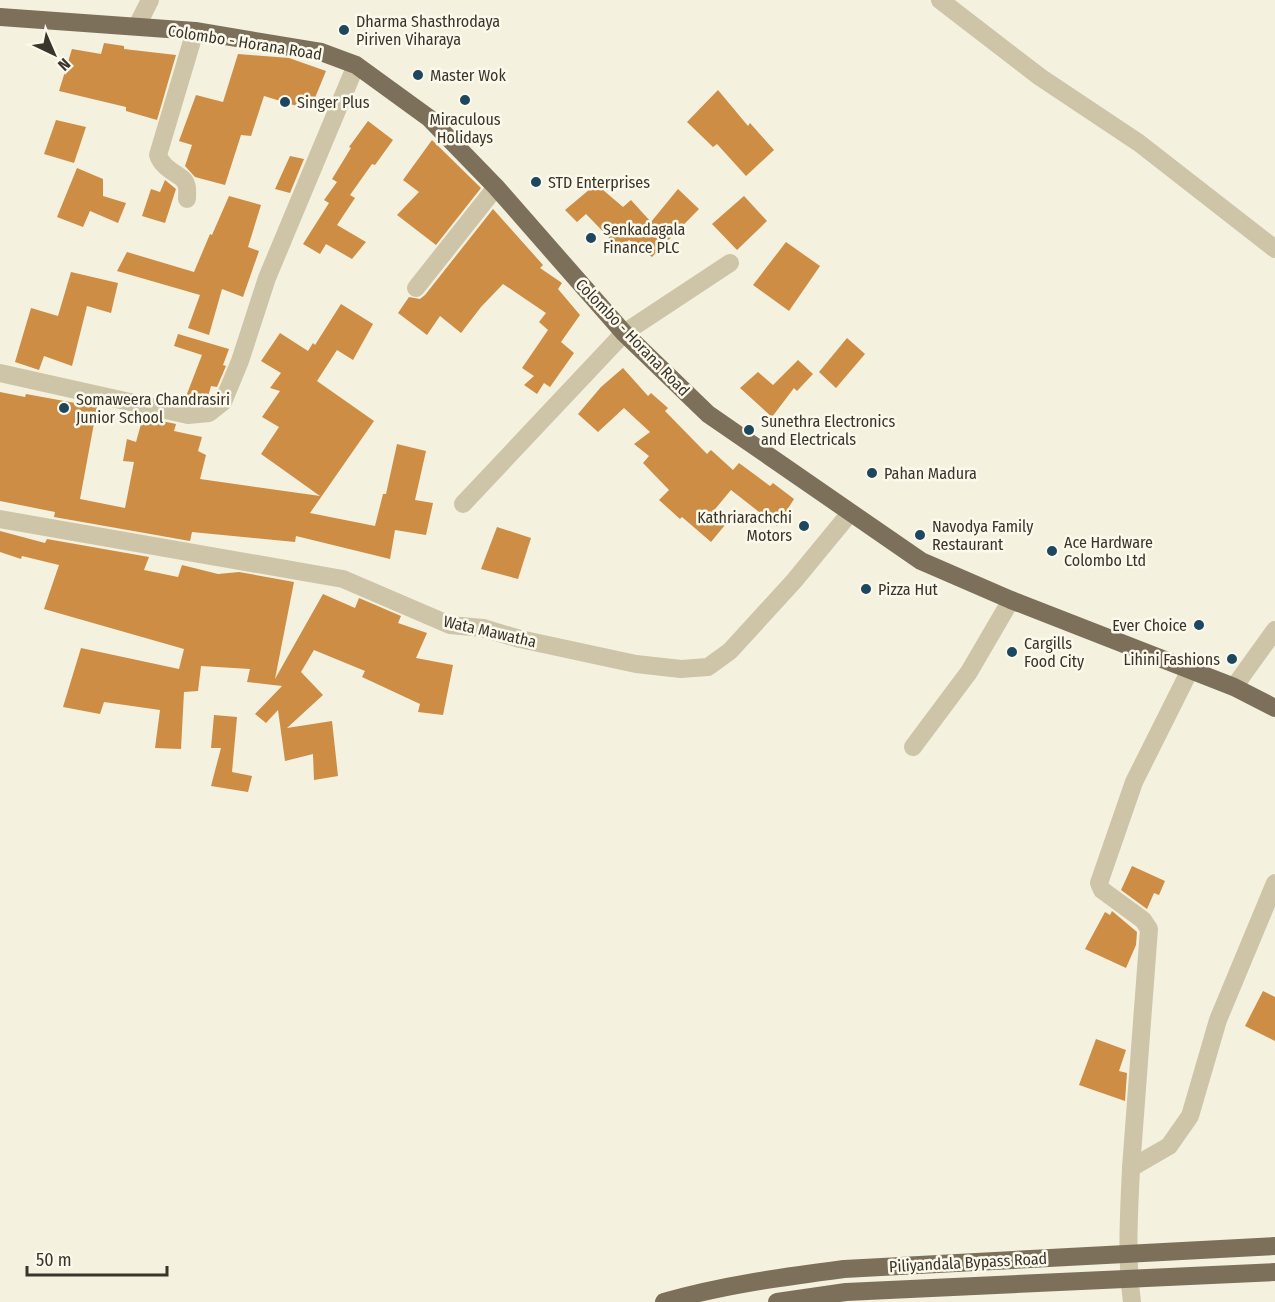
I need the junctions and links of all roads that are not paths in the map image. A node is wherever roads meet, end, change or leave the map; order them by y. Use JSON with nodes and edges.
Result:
{"nodes":[{"id":1,"x":150,"y":0,"type":"edge"},
{"id":2,"x":940,"y":0,"type":"edge"},
{"id":3,"x":0,"y":17,"type":"edge"},
{"id":4,"x":137,"y":26,"type":"junction"},
{"id":5,"x":195,"y":31,"type":"junction"},
{"id":6,"x":356,"y":65,"type":"junction"},
{"id":7,"x":496,"y":187,"type":"junction"},
{"id":8,"x":187,"y":199,"type":"dead end"},
{"id":9,"x":1275,"y":249,"type":"edge"},
{"id":10,"x":730,"y":263,"type":"dead end"},
{"id":11,"x":416,"y":288,"type":"dead end"},
{"id":12,"x":624,"y":333,"type":"junction"},
{"id":13,"x":0,"y":373,"type":"edge"},
{"id":14,"x":463,"y":504,"type":"dead end"},
{"id":15,"x":850,"y":513,"type":"junction"},
{"id":16,"x":0,"y":519,"type":"edge"},
{"id":17,"x":1011,"y":600,"type":"junction"},
{"id":18,"x":1275,"y":630,"type":"edge"},
{"id":19,"x":1190,"y":670,"type":"junction"},
{"id":20,"x":1234,"y":687,"type":"junction"},
{"id":21,"x":1275,"y":708,"type":"edge"},
{"id":22,"x":913,"y":747,"type":"dead end"},
{"id":23,"x":1275,"y":883,"type":"edge"},
{"id":24,"x":1131,"y":1168,"type":"junction"},
{"id":25,"x":1275,"y":1246,"type":"edge"},
{"id":26,"x":1129,"y":1253,"type":"junction"},
{"id":27,"x":1275,"y":1272,"type":"edge"},
{"id":28,"x":1129,"y":1280,"type":"junction"},
{"id":29,"x":664,"y":1302,"type":"edge"},
{"id":30,"x":777,"y":1302,"type":"edge"},
{"id":31,"x":1132,"y":1302,"type":"edge"}],
"edges":[{"from":1,"to":4,"type":"street"},
{"from":2,"to":9,"type":"street"},
{"from":3,"to":4,"type":"main road","name":"Colombo - Horana Road"},
{"from":4,"to":5,"type":"main road","name":"Colombo - Horana Road"},
{"from":5,"to":6,"type":"main road","name":"Colombo - Horana Road"},
{"from":5,"to":8,"type":"street"},
{"from":6,"to":7,"type":"main road","name":"Colombo - Horana Road"},
{"from":6,"to":13,"type":"street"},
{"from":7,"to":11,"type":"street"},
{"from":7,"to":12,"type":"main road","name":"Colombo - Horana Road"},
{"from":10,"to":12,"type":"street"},
{"from":12,"to":14,"type":"street"},
{"from":12,"to":15,"type":"main road","name":"Colombo - Horana Road"},
{"from":15,"to":16,"type":"street","name":"Wata Mawatha"},
{"from":15,"to":17,"type":"main road","name":"Colombo - Horana Road"},
{"from":17,"to":19,"type":"main road","name":"Colombo - Horana Road"},
{"from":17,"to":22,"type":"street"},
{"from":18,"to":20,"type":"street"},
{"from":19,"to":20,"type":"main road","name":"Colombo - Horana Road"},
{"from":19,"to":24,"type":"street"},
{"from":20,"to":21,"type":"main road","name":"Colombo - Horana Road"},
{"from":23,"to":24,"type":"street"},
{"from":24,"to":26,"type":"street"},
{"from":25,"to":26,"type":"main road","name":"Piliyandala Bypass Road"},
{"from":26,"to":28,"type":"street"},
{"from":26,"to":29,"type":"main road","name":"Piliyandala Bypass Road"},
{"from":27,"to":28,"type":"main road","name":"Piliyandala Bypass Road"},
{"from":28,"to":30,"type":"main road","name":"Piliyandala Bypass Road"},
{"from":28,"to":31,"type":"street"}]}
